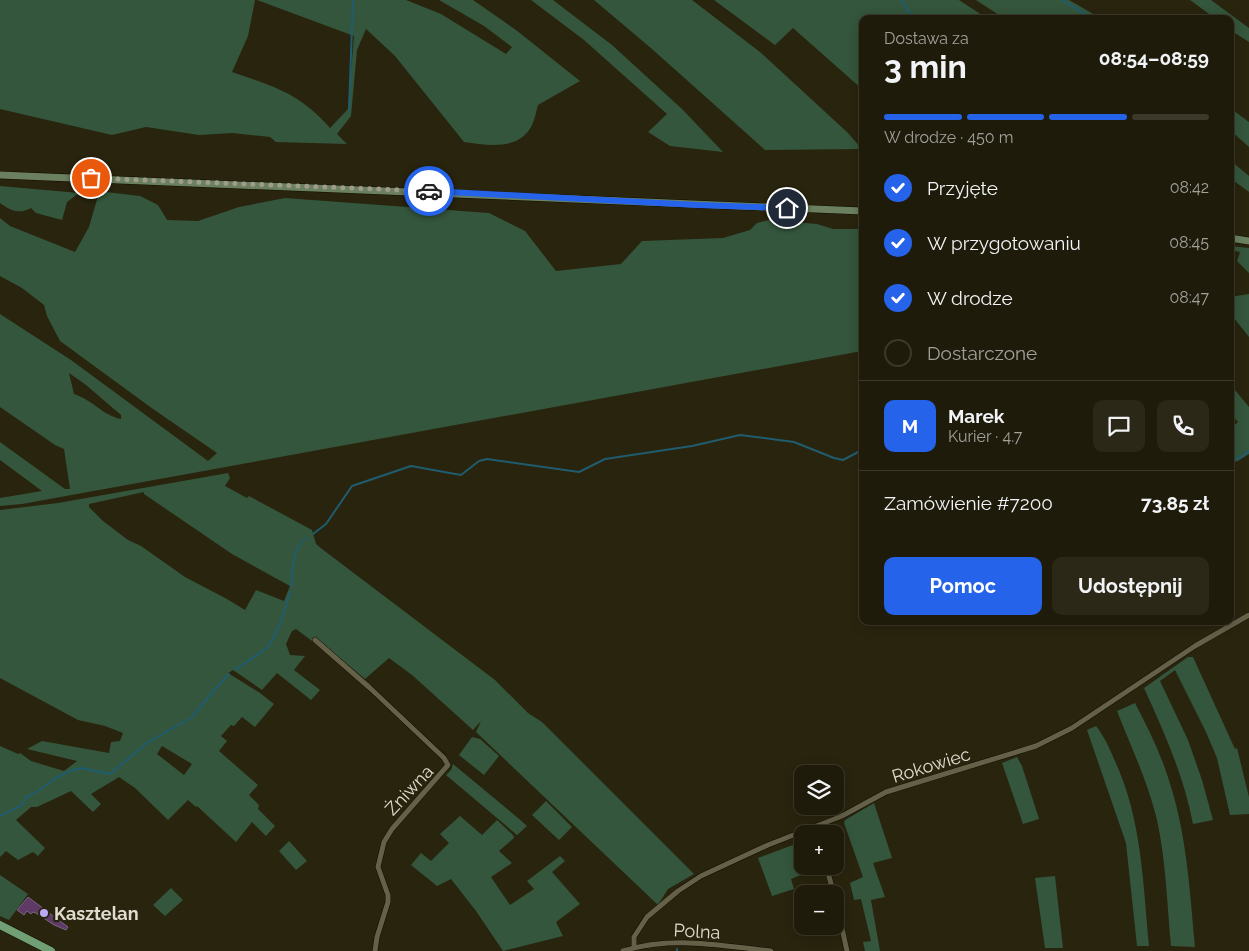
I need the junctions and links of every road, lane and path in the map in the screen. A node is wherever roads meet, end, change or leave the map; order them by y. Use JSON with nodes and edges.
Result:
{"nodes":[{"id":1,"x":0,"y":175,"type":"edge"},
{"id":2,"x":859,"y":211,"type":"edge"},
{"id":3,"x":1234,"y":239,"type":"edge"},
{"id":4,"x":1249,"y":241,"type":"edge"},
{"id":5,"x":1249,"y":615,"type":"edge"},
{"id":6,"x":1234,"y":624,"type":"edge"},
{"id":7,"x":1232,"y":625,"type":"edge"},
{"id":8,"x":315,"y":640,"type":"dead end"},
{"id":9,"x":0,"y":925,"type":"edge"},
{"id":10,"x":844,"y":935,"type":"edge"},
{"id":11,"x":634,"y":948,"type":"junction"},
{"id":12,"x":51,"y":951,"type":"edge"},
{"id":13,"x":375,"y":951,"type":"edge"},
{"id":14,"x":623,"y":951,"type":"edge"},
{"id":15,"x":771,"y":951,"type":"edge"},
{"id":16,"x":847,"y":951,"type":"edge"}],
"edges":[{"from":1,"to":2,"type":"street"},
{"from":3,"to":4,"type":"street"},
{"from":5,"to":6,"type":"street","name":"Rokowiec"},
{"from":7,"to":11,"type":"street","name":"Rokowiec"},
{"from":8,"to":13,"type":"street","name":"Żniwna"},
{"from":9,"to":12,"type":"main road"},
{"from":10,"to":16,"type":"street"},
{"from":11,"to":14,"type":"street","name":"Polna"},
{"from":11,"to":15,"type":"street","name":"Polna"}]}
